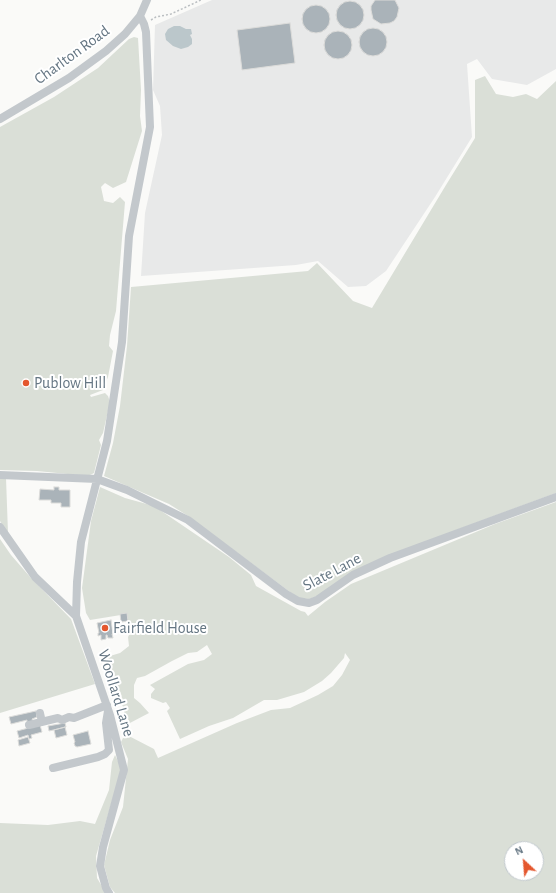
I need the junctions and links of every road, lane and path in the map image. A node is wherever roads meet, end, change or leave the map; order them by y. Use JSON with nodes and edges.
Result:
{"nodes":[{"id":1,"x":147,"y":0,"type":"edge"},
{"id":2,"x":201,"y":0,"type":"edge"},
{"id":3,"x":142,"y":20,"type":"junction"},
{"id":4,"x":0,"y":119,"type":"edge"},
{"id":5,"x":0,"y":475,"type":"edge"},
{"id":6,"x":97,"y":479,"type":"junction"},
{"id":7,"x":556,"y":497,"type":"edge"},
{"id":8,"x":0,"y":527,"type":"edge"},
{"id":9,"x":76,"y":616,"type":"junction"},
{"id":10,"x":107,"y":707,"type":"junction"},
{"id":11,"x":29,"y":725,"type":"dead end"},
{"id":12,"x":53,"y":768,"type":"dead end"},
{"id":13,"x":110,"y":893,"type":"edge"}],
"edges":[{"from":1,"to":3,"type":"street","name":"Charlton Road"},
{"from":2,"to":3,"type":"path"},
{"from":3,"to":4,"type":"street","name":"Charlton Road"},
{"from":3,"to":6,"type":"street"},
{"from":5,"to":6,"type":"street","name":"Slate Lane"},
{"from":6,"to":7,"type":"street","name":"Slate Lane"},
{"from":6,"to":9,"type":"street"},
{"from":8,"to":9,"type":"street","name":"Woollard Lane"},
{"from":9,"to":10,"type":"street","name":"Woollard Lane"},
{"from":10,"to":11,"type":"street"},
{"from":10,"to":12,"type":"street"},
{"from":10,"to":13,"type":"street","name":"Woollard Lane"}]}
